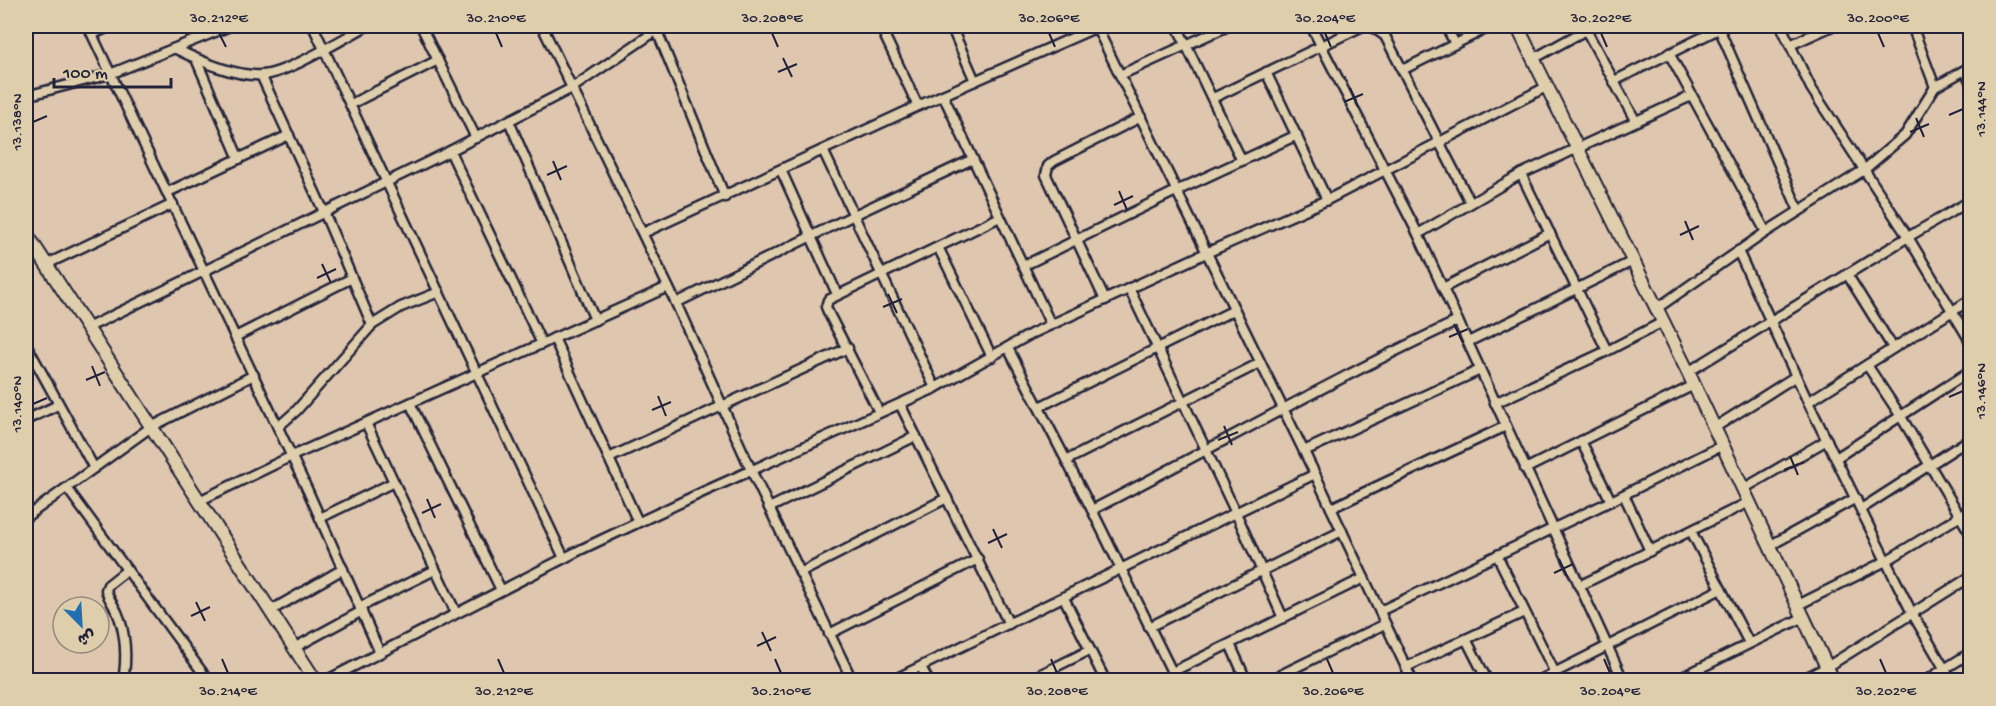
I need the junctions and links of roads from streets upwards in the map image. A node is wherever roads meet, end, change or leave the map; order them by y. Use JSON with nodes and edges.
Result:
{"nodes":[{"id":1,"x":88,"y":26,"type":"edge"},
{"id":2,"x":111,"y":26,"type":"edge"},
{"id":3,"x":230,"y":26,"type":"edge"},
{"id":4,"x":313,"y":26,"type":"edge"},
{"id":5,"x":367,"y":26,"type":"edge"},
{"id":6,"x":421,"y":26,"type":"edge"},
{"id":7,"x":542,"y":26,"type":"edge"},
{"id":8,"x":880,"y":26,"type":"edge"},
{"id":9,"x":951,"y":26,"type":"edge"},
{"id":10,"x":1096,"y":26,"type":"edge"},
{"id":11,"x":1177,"y":26,"type":"edge"},
{"id":12,"x":1228,"y":26,"type":"edge"},
{"id":13,"x":1311,"y":26,"type":"edge"},
{"id":14,"x":1363,"y":26,"type":"edge"},
{"id":15,"x":1371,"y":26,"type":"edge"},
{"id":16,"x":1446,"y":26,"type":"edge"},
{"id":17,"x":1492,"y":26,"type":"edge"},
{"id":18,"x":1517,"y":26,"type":"edge"},
{"id":19,"x":1721,"y":26,"type":"edge"},
{"id":20,"x":1781,"y":26,"type":"edge"},
{"id":21,"x":1832,"y":26,"type":"edge"},
{"id":22,"x":1912,"y":26,"type":"edge"},
{"id":23,"x":658,"y":27,"type":"edge"},
{"id":24,"x":1591,"y":27,"type":"edge"},
{"id":25,"x":93,"y":34,"type":"junction"},
{"id":26,"x":1455,"y":44,"type":"junction"},
{"id":27,"x":1188,"y":45,"type":"junction"},
{"id":28,"x":1790,"y":45,"type":"junction"},
{"id":29,"x":1321,"y":46,"type":"junction"},
{"id":30,"x":325,"y":48,"type":"junction"},
{"id":31,"x":176,"y":49,"type":"junction"},
{"id":32,"x":1669,"y":53,"type":"junction"},
{"id":33,"x":196,"y":59,"type":"junction"},
{"id":34,"x":1533,"y":59,"type":"junction"},
{"id":35,"x":438,"y":60,"type":"junction"},
{"id":36,"x":1968,"y":68,"type":"edge"},
{"id":37,"x":1402,"y":70,"type":"junction"},
{"id":38,"x":1266,"y":72,"type":"junction"},
{"id":39,"x":110,"y":74,"type":"junction"},
{"id":40,"x":261,"y":75,"type":"junction"},
{"id":41,"x":1120,"y":75,"type":"junction"},
{"id":42,"x":975,"y":81,"type":"junction"},
{"id":43,"x":1614,"y":81,"type":"junction"},
{"id":44,"x":1971,"y":81,"type":"edge"},
{"id":45,"x":1546,"y":87,"type":"junction"},
{"id":46,"x":1935,"y":87,"type":"junction"},
{"id":47,"x":572,"y":88,"type":"junction"},
{"id":48,"x":943,"y":95,"type":"junction"},
{"id":49,"x":26,"y":96,"type":"edge"},
{"id":50,"x":1692,"y":96,"type":"junction"},
{"id":51,"x":1213,"y":98,"type":"junction"},
{"id":52,"x":351,"y":104,"type":"junction"},
{"id":53,"x":918,"y":106,"type":"junction"},
{"id":54,"x":1141,"y":117,"type":"junction"},
{"id":55,"x":1635,"y":120,"type":"junction"},
{"id":56,"x":509,"y":121,"type":"junction"},
{"id":57,"x":289,"y":135,"type":"junction"},
{"id":58,"x":1297,"y":135,"type":"junction"},
{"id":59,"x":476,"y":138,"type":"junction"},
{"id":60,"x":1439,"y":143,"type":"junction"},
{"id":61,"x":1576,"y":149,"type":"junction"},
{"id":62,"x":823,"y":150,"type":"junction"},
{"id":63,"x":450,"y":151,"type":"junction"},
{"id":64,"x":239,"y":159,"type":"junction"},
{"id":65,"x":973,"y":159,"type":"junction"},
{"id":66,"x":1242,"y":160,"type":"junction"},
{"id":67,"x":781,"y":170,"type":"junction"},
{"id":68,"x":1864,"y":170,"type":"junction"},
{"id":69,"x":1385,"y":171,"type":"junction"},
{"id":70,"x":1521,"y":174,"type":"junction"},
{"id":71,"x":388,"y":182,"type":"junction"},
{"id":72,"x":1176,"y":191,"type":"junction"},
{"id":73,"x":168,"y":192,"type":"junction"},
{"id":74,"x":724,"y":197,"type":"junction"},
{"id":75,"x":1328,"y":200,"type":"junction"},
{"id":76,"x":1470,"y":202,"type":"junction"},
{"id":77,"x":1967,"y":203,"type":"edge"},
{"id":78,"x":173,"y":204,"type":"junction"},
{"id":79,"x":1799,"y":211,"type":"junction"},
{"id":80,"x":324,"y":212,"type":"junction"},
{"id":81,"x":854,"y":215,"type":"junction"},
{"id":82,"x":1000,"y":217,"type":"junction"},
{"id":83,"x":1971,"y":218,"type":"edge"},
{"id":84,"x":26,"y":232,"type":"edge"},
{"id":85,"x":1766,"y":232,"type":"junction"},
{"id":86,"x":643,"y":233,"type":"junction"},
{"id":87,"x":1550,"y":233,"type":"junction"},
{"id":88,"x":1418,"y":234,"type":"junction"},
{"id":89,"x":811,"y":237,"type":"junction"},
{"id":90,"x":1908,"y":237,"type":"junction"},
{"id":91,"x":1077,"y":239,"type":"junction"},
{"id":92,"x":938,"y":247,"type":"junction"},
{"id":93,"x":1738,"y":250,"type":"junction"},
{"id":94,"x":1206,"y":253,"type":"junction"},
{"id":95,"x":1633,"y":261,"type":"junction"},
{"id":96,"x":47,"y":264,"type":"junction"},
{"id":97,"x":1023,"y":266,"type":"junction"},
{"id":98,"x":204,"y":271,"type":"junction"},
{"id":99,"x":882,"y":273,"type":"junction"},
{"id":100,"x":1847,"y":274,"type":"junction"},
{"id":101,"x":352,"y":278,"type":"junction"},
{"id":102,"x":668,"y":287,"type":"junction"},
{"id":103,"x":1129,"y":288,"type":"junction"},
{"id":104,"x":1443,"y":288,"type":"junction"},
{"id":105,"x":1577,"y":288,"type":"junction"},
{"id":106,"x":439,"y":292,"type":"junction"},
{"id":107,"x":837,"y":294,"type":"junction"},
{"id":108,"x":1105,"y":300,"type":"junction"},
{"id":109,"x":1971,"y":300,"type":"edge"},
{"id":110,"x":676,"y":303,"type":"junction"},
{"id":111,"x":1656,"y":309,"type":"junction"},
{"id":112,"x":1234,"y":310,"type":"junction"},
{"id":113,"x":1952,"y":310,"type":"junction"},
{"id":114,"x":595,"y":320,"type":"junction"},
{"id":115,"x":1771,"y":320,"type":"junction"},
{"id":116,"x":1458,"y":321,"type":"junction"},
{"id":117,"x":1663,"y":322,"type":"junction"},
{"id":118,"x":372,"y":325,"type":"junction"},
{"id":119,"x":1051,"y":325,"type":"junction"},
{"id":120,"x":87,"y":328,"type":"junction"},
{"id":121,"x":235,"y":337,"type":"junction"},
{"id":122,"x":554,"y":338,"type":"junction"},
{"id":123,"x":1971,"y":341,"type":"edge"},
{"id":124,"x":1468,"y":342,"type":"junction"},
{"id":125,"x":542,"y":344,"type":"junction"},
{"id":126,"x":26,"y":347,"type":"edge"},
{"id":127,"x":848,"y":348,"type":"junction"},
{"id":128,"x":1008,"y":348,"type":"junction"},
{"id":129,"x":1157,"y":348,"type":"junction"},
{"id":130,"x":1893,"y":348,"type":"junction"},
{"id":131,"x":1607,"y":351,"type":"junction"},
{"id":132,"x":992,"y":357,"type":"junction"},
{"id":133,"x":1260,"y":363,"type":"junction"},
{"id":134,"x":1867,"y":365,"type":"junction"},
{"id":135,"x":1480,"y":370,"type":"junction"},
{"id":136,"x":1971,"y":371,"type":"edge"},
{"id":137,"x":1688,"y":372,"type":"junction"},
{"id":138,"x":477,"y":373,"type":"junction"},
{"id":139,"x":254,"y":375,"type":"junction"},
{"id":140,"x":1796,"y":376,"type":"junction"},
{"id":141,"x":1694,"y":385,"type":"junction"},
{"id":142,"x":935,"y":388,"type":"junction"},
{"id":143,"x":1808,"y":402,"type":"junction"},
{"id":144,"x":410,"y":403,"type":"junction"},
{"id":145,"x":1182,"y":403,"type":"junction"},
{"id":146,"x":1495,"y":403,"type":"junction"},
{"id":147,"x":900,"y":404,"type":"junction"},
{"id":148,"x":58,"y":405,"type":"junction"},
{"id":149,"x":722,"y":405,"type":"junction"},
{"id":150,"x":1039,"y":407,"type":"junction"},
{"id":151,"x":1283,"y":409,"type":"junction"},
{"id":152,"x":879,"y":412,"type":"junction"},
{"id":153,"x":1900,"y":415,"type":"junction"},
{"id":154,"x":26,"y":420,"type":"edge"},
{"id":155,"x":366,"y":423,"type":"junction"},
{"id":156,"x":1506,"y":426,"type":"junction"},
{"id":157,"x":151,"y":427,"type":"junction"},
{"id":158,"x":278,"y":427,"type":"junction"},
{"id":159,"x":1714,"y":428,"type":"junction"},
{"id":160,"x":916,"y":436,"type":"junction"},
{"id":161,"x":1971,"y":439,"type":"edge"},
{"id":162,"x":1827,"y":440,"type":"junction"},
{"id":163,"x":1581,"y":441,"type":"junction"},
{"id":164,"x":1723,"y":445,"type":"junction"},
{"id":165,"x":1304,"y":451,"type":"junction"},
{"id":166,"x":1205,"y":452,"type":"junction"},
{"id":167,"x":292,"y":456,"type":"junction"},
{"id":168,"x":609,"y":458,"type":"junction"},
{"id":169,"x":1836,"y":458,"type":"junction"},
{"id":170,"x":1067,"y":460,"type":"junction"},
{"id":171,"x":1931,"y":466,"type":"junction"},
{"id":172,"x":94,"y":468,"type":"junction"},
{"id":173,"x":1525,"y":469,"type":"junction"},
{"id":174,"x":751,"y":470,"type":"junction"},
{"id":175,"x":1316,"y":474,"type":"junction"},
{"id":176,"x":394,"y":482,"type":"junction"},
{"id":177,"x":67,"y":488,"type":"junction"},
{"id":178,"x":1743,"y":489,"type":"junction"},
{"id":179,"x":1624,"y":495,"type":"junction"},
{"id":180,"x":947,"y":498,"type":"junction"},
{"id":181,"x":1856,"y":498,"type":"junction"},
{"id":182,"x":199,"y":501,"type":"junction"},
{"id":183,"x":1611,"y":501,"type":"junction"},
{"id":184,"x":1749,"y":502,"type":"junction"},
{"id":185,"x":769,"y":508,"type":"junction"},
{"id":186,"x":1331,"y":508,"type":"junction"},
{"id":187,"x":1861,"y":509,"type":"junction"},
{"id":188,"x":1092,"y":510,"type":"junction"},
{"id":189,"x":1971,"y":510,"type":"edge"},
{"id":190,"x":1236,"y":513,"type":"junction"},
{"id":191,"x":1961,"y":516,"type":"junction"},
{"id":192,"x":26,"y":517,"type":"edge"},
{"id":193,"x":320,"y":518,"type":"junction"},
{"id":194,"x":638,"y":522,"type":"junction"},
{"id":195,"x":1552,"y":529,"type":"junction"},
{"id":196,"x":1342,"y":531,"type":"junction"},
{"id":197,"x":1691,"y":531,"type":"junction"},
{"id":198,"x":1971,"y":533,"type":"edge"},
{"id":199,"x":1771,"y":545,"type":"junction"},
{"id":200,"x":1650,"y":551,"type":"junction"},
{"id":201,"x":1497,"y":555,"type":"junction"},
{"id":202,"x":564,"y":558,"type":"junction"},
{"id":203,"x":978,"y":559,"type":"junction"},
{"id":204,"x":1886,"y":561,"type":"junction"},
{"id":205,"x":343,"y":569,"type":"junction"},
{"id":206,"x":1122,"y":569,"type":"junction"},
{"id":207,"x":127,"y":570,"type":"junction"},
{"id":208,"x":435,"y":570,"type":"junction"},
{"id":209,"x":1262,"y":570,"type":"junction"},
{"id":210,"x":800,"y":573,"type":"junction"},
{"id":211,"x":1971,"y":577,"type":"edge"},
{"id":212,"x":1364,"y":578,"type":"junction"},
{"id":213,"x":1579,"y":586,"type":"junction"},
{"id":214,"x":1721,"y":589,"type":"junction"},
{"id":215,"x":501,"y":590,"type":"junction"},
{"id":216,"x":1064,"y":598,"type":"junction"},
{"id":217,"x":361,"y":609,"type":"junction"},
{"id":218,"x":270,"y":611,"type":"junction"},
{"id":219,"x":1380,"y":611,"type":"junction"},
{"id":220,"x":1801,"y":611,"type":"junction"},
{"id":221,"x":1524,"y":612,"type":"junction"},
{"id":222,"x":456,"y":613,"type":"junction"},
{"id":223,"x":1912,"y":613,"type":"junction"},
{"id":224,"x":1283,"y":618,"type":"junction"},
{"id":225,"x":1009,"y":624,"type":"junction"},
{"id":226,"x":1385,"y":624,"type":"junction"},
{"id":227,"x":1149,"y":627,"type":"junction"},
{"id":228,"x":829,"y":634,"type":"junction"},
{"id":229,"x":1467,"y":639,"type":"junction"},
{"id":230,"x":1230,"y":644,"type":"junction"},
{"id":231,"x":1749,"y":644,"type":"junction"},
{"id":232,"x":1607,"y":647,"type":"junction"},
{"id":233,"x":294,"y":648,"type":"junction"},
{"id":234,"x":1090,"y":650,"type":"junction"},
{"id":235,"x":381,"y":653,"type":"junction"},
{"id":236,"x":1971,"y":653,"type":"edge"},
{"id":237,"x":921,"y":667,"type":"junction"},
{"id":238,"x":1406,"y":667,"type":"junction"},
{"id":239,"x":1827,"y":667,"type":"junction"},
{"id":240,"x":1944,"y":669,"type":"junction"},
{"id":241,"x":1555,"y":673,"type":"junction"},
{"id":242,"x":1174,"y":676,"type":"edge"},
{"id":243,"x":1696,"y":676,"type":"edge"},
{"id":244,"x":1412,"y":680,"type":"edge"},
{"id":245,"x":123,"y":681,"type":"edge"},
{"id":246,"x":208,"y":681,"type":"edge"},
{"id":247,"x":315,"y":681,"type":"edge"},
{"id":248,"x":327,"y":681,"type":"edge"},
{"id":249,"x":852,"y":681,"type":"edge"},
{"id":250,"x":893,"y":681,"type":"edge"},
{"id":251,"x":928,"y":681,"type":"edge"},
{"id":252,"x":1029,"y":681,"type":"edge"},
{"id":253,"x":1105,"y":681,"type":"edge"},
{"id":254,"x":1246,"y":681,"type":"edge"},
{"id":255,"x":1270,"y":681,"type":"edge"},
{"id":256,"x":1487,"y":681,"type":"edge"},
{"id":257,"x":1539,"y":681,"type":"edge"},
{"id":258,"x":1623,"y":681,"type":"edge"},
{"id":259,"x":1676,"y":681,"type":"edge"},
{"id":260,"x":1801,"y":681,"type":"edge"},
{"id":261,"x":1833,"y":681,"type":"edge"},
{"id":262,"x":1927,"y":681,"type":"edge"},
{"id":263,"x":1951,"y":681,"type":"edge"}],
"edges":[{"from":1,"to":25,"type":"street"},
{"from":2,"to":25,"type":"street"},
{"from":3,"to":31,"type":"street"},
{"from":4,"to":30,"type":"street"},
{"from":5,"to":30,"type":"street"},
{"from":6,"to":35,"type":"street"},
{"from":7,"to":47,"type":"street"},
{"from":8,"to":53,"type":"street"},
{"from":9,"to":42,"type":"street"},
{"from":10,"to":41,"type":"street"},
{"from":10,"to":42,"type":"street"},
{"from":11,"to":27,"type":"street"},
{"from":12,"to":27,"type":"street"},
{"from":13,"to":29,"type":"street"},
{"from":14,"to":29,"type":"street"},
{"from":15,"to":37,"type":"street"},
{"from":16,"to":26,"type":"street"},
{"from":17,"to":26,"type":"street"},
{"from":18,"to":34,"type":"street"},
{"from":19,"to":32,"type":"street"},
{"from":19,"to":79,"type":"street"},
{"from":20,"to":28,"type":"street"},
{"from":21,"to":28,"type":"street"},
{"from":22,"to":46,"type":"street"},
{"from":23,"to":47,"type":"street"},
{"from":23,"to":74,"type":"street"},
{"from":24,"to":34,"type":"street"},
{"from":24,"to":43,"type":"street"},
{"from":25,"to":39,"type":"street"},
{"from":26,"to":37,"type":"street"},
{"from":27,"to":41,"type":"street"},
{"from":27,"to":51,"type":"street"},
{"from":28,"to":68,"type":"street"},
{"from":29,"to":38,"type":"street"},
{"from":29,"to":69,"type":"street"},
{"from":30,"to":40,"type":"street"},
{"from":30,"to":52,"type":"street"},
{"from":31,"to":33,"type":"street"},
{"from":31,"to":39,"type":"street"},
{"from":32,"to":43,"type":"street"},
{"from":32,"to":50,"type":"street"},
{"from":33,"to":40,"type":"street"},
{"from":33,"to":64,"type":"street"},
{"from":34,"to":45,"type":"street"},
{"from":35,"to":52,"type":"street"},
{"from":35,"to":59,"type":"street"},
{"from":36,"to":44,"type":"street"},
{"from":36,"to":46,"type":"street"},
{"from":37,"to":60,"type":"street"},
{"from":38,"to":51,"type":"street"},
{"from":38,"to":58,"type":"street"},
{"from":39,"to":49,"type":"street"},
{"from":39,"to":73,"type":"street"},
{"from":40,"to":57,"type":"street"},
{"from":41,"to":54,"type":"street"},
{"from":42,"to":48,"type":"street"},
{"from":43,"to":55,"type":"street"},
{"from":45,"to":60,"type":"street"},
{"from":45,"to":61,"type":"street"},
{"from":46,"to":68,"type":"street"},
{"from":47,"to":56,"type":"street"},
{"from":47,"to":86,"type":"street"},
{"from":48,"to":53,"type":"street"},
{"from":48,"to":65,"type":"street"},
{"from":50,"to":55,"type":"street"},
{"from":50,"to":85,"type":"street"},
{"from":51,"to":66,"type":"street"},
{"from":52,"to":71,"type":"street"},
{"from":53,"to":62,"type":"street"},
{"from":54,"to":72,"type":"street"},
{"from":54,"to":91,"type":"street"},
{"from":55,"to":61,"type":"street"},
{"from":56,"to":59,"type":"street"},
{"from":56,"to":114,"type":"street"},
{"from":57,"to":64,"type":"street"},
{"from":57,"to":80,"type":"street"},
{"from":58,"to":66,"type":"street"},
{"from":58,"to":75,"type":"street"},
{"from":59,"to":63,"type":"street"},
{"from":60,"to":69,"type":"street"},
{"from":60,"to":76,"type":"street"},
{"from":61,"to":70,"type":"street"},
{"from":61,"to":95,"type":"street"},
{"from":62,"to":67,"type":"street"},
{"from":62,"to":81,"type":"street"},
{"from":63,"to":71,"type":"street"},
{"from":63,"to":125,"type":"street"},
{"from":64,"to":73,"type":"street"},
{"from":65,"to":81,"type":"street"},
{"from":65,"to":82,"type":"street"},
{"from":66,"to":72,"type":"street"},
{"from":67,"to":74,"type":"street"},
{"from":67,"to":89,"type":"street"},
{"from":68,"to":79,"type":"street"},
{"from":68,"to":90,"type":"street"},
{"from":69,"to":75,"type":"street"},
{"from":69,"to":88,"type":"street"},
{"from":70,"to":76,"type":"street"},
{"from":70,"to":87,"type":"street"},
{"from":71,"to":80,"type":"street"},
{"from":71,"to":106,"type":"street"},
{"from":72,"to":91,"type":"street"},
{"from":72,"to":94,"type":"street"},
{"from":73,"to":78,"type":"street"},
{"from":74,"to":86,"type":"street"},
{"from":75,"to":94,"type":"street"},
{"from":76,"to":88,"type":"street"},
{"from":77,"to":83,"type":"street"},
{"from":77,"to":90,"type":"street"},
{"from":78,"to":96,"type":"street"},
{"from":78,"to":98,"type":"street"},
{"from":79,"to":85,"type":"street"},
{"from":80,"to":98,"type":"street"},
{"from":80,"to":101,"type":"street"},
{"from":81,"to":89,"type":"street"},
{"from":81,"to":99,"type":"street"},
{"from":82,"to":92,"type":"street"},
{"from":82,"to":97,"type":"street"},
{"from":84,"to":96,"type":"street"},
{"from":85,"to":93,"type":"street"},
{"from":86,"to":102,"type":"street"},
{"from":87,"to":104,"type":"street"},
{"from":87,"to":105,"type":"street"},
{"from":88,"to":104,"type":"street"},
{"from":89,"to":107,"type":"street"},
{"from":89,"to":110,"type":"street"},
{"from":90,"to":100,"type":"street"},
{"from":90,"to":113,"type":"street"},
{"from":91,"to":97,"type":"street"},
{"from":91,"to":108,"type":"street"},
{"from":92,"to":99,"type":"street"},
{"from":92,"to":132,"type":"street"},
{"from":93,"to":111,"type":"street"},
{"from":93,"to":115,"type":"street"},
{"from":94,"to":103,"type":"street"},
{"from":94,"to":112,"type":"street"},
{"from":95,"to":105,"type":"street"},
{"from":95,"to":111,"type":"street"},
{"from":96,"to":120,"type":"street"},
{"from":97,"to":119,"type":"street"},
{"from":98,"to":120,"type":"street"},
{"from":98,"to":121,"type":"street"},
{"from":99,"to":107,"type":"street"},
{"from":99,"to":142,"type":"street"},
{"from":100,"to":115,"type":"street"},
{"from":100,"to":130,"type":"street"},
{"from":101,"to":118,"type":"street"},
{"from":101,"to":121,"type":"street"},
{"from":102,"to":110,"type":"street"},
{"from":102,"to":114,"type":"street"},
{"from":103,"to":108,"type":"street"},
{"from":103,"to":129,"type":"street"},
{"from":104,"to":116,"type":"street"},
{"from":105,"to":124,"type":"street"},
{"from":105,"to":131,"type":"street"},
{"from":106,"to":118,"type":"street"},
{"from":106,"to":138,"type":"street"},
{"from":107,"to":127,"type":"street"},
{"from":108,"to":119,"type":"street"},
{"from":109,"to":113,"type":"street"},
{"from":110,"to":149,"type":"street"},
{"from":111,"to":117,"type":"street"},
{"from":112,"to":129,"type":"street"},
{"from":112,"to":133,"type":"street"},
{"from":113,"to":123,"type":"street"},
{"from":113,"to":130,"type":"street"},
{"from":114,"to":122,"type":"street"},
{"from":115,"to":137,"type":"street"},
{"from":115,"to":140,"type":"street"},
{"from":116,"to":124,"type":"street"},
{"from":116,"to":151,"type":"street"},
{"from":117,"to":131,"type":"street"},
{"from":117,"to":137,"type":"street"},
{"from":118,"to":158,"type":"street"},
{"from":119,"to":128,"type":"street"},
{"from":120,"to":157,"type":"street"},
{"from":121,"to":139,"type":"street"},
{"from":122,"to":125,"type":"street"},
{"from":122,"to":168,"type":"street"},
{"from":124,"to":135,"type":"street"},
{"from":125,"to":138,"type":"street"},
{"from":126,"to":148,"type":"street"},
{"from":127,"to":149,"type":"street"},
{"from":127,"to":152,"type":"street"},
{"from":128,"to":132,"type":"street"},
{"from":128,"to":150,"type":"street"},
{"from":129,"to":145,"type":"street"},
{"from":129,"to":150,"type":"street"},
{"from":130,"to":134,"type":"street"},
{"from":131,"to":146,"type":"street"},
{"from":132,"to":142,"type":"street"},
{"from":133,"to":145,"type":"street"},
{"from":133,"to":151,"type":"street"},
{"from":134,"to":143,"type":"street"},
{"from":134,"to":153,"type":"street"},
{"from":135,"to":146,"type":"street"},
{"from":135,"to":165,"type":"street"},
{"from":136,"to":153,"type":"street"},
{"from":137,"to":141,"type":"street"},
{"from":138,"to":144,"type":"street"},
{"from":138,"to":202,"type":"street"},
{"from":139,"to":157,"type":"street"},
{"from":139,"to":158,"type":"street"},
{"from":140,"to":143,"type":"street"},
{"from":140,"to":159,"type":"street"},
{"from":141,"to":159,"type":"street"},
{"from":141,"to":163,"type":"street"},
{"from":142,"to":147,"type":"street"},
{"from":143,"to":162,"type":"street"},
{"from":144,"to":155,"type":"street"},
{"from":144,"to":215,"type":"street"},
{"from":145,"to":166,"type":"street"},
{"from":145,"to":170,"type":"street"},
{"from":146,"to":156,"type":"street"},
{"from":147,"to":152,"type":"street"},
{"from":147,"to":160,"type":"street"},
{"from":148,"to":154,"type":"street"},
{"from":148,"to":172,"type":"street"},
{"from":149,"to":168,"type":"street"},
{"from":149,"to":174,"type":"street"},
{"from":150,"to":170,"type":"street"},
{"from":151,"to":165,"type":"street"},
{"from":151,"to":166,"type":"street"},
{"from":152,"to":174,"type":"street"},
{"from":153,"to":169,"type":"street"},
{"from":153,"to":171,"type":"street"},
{"from":155,"to":167,"type":"street"},
{"from":155,"to":176,"type":"street"},
{"from":156,"to":173,"type":"street"},
{"from":156,"to":186,"type":"street"},
{"from":157,"to":172,"type":"street"},
{"from":157,"to":182,"type":"street"},
{"from":158,"to":167,"type":"street"},
{"from":159,"to":164,"type":"street"},
{"from":160,"to":180,"type":"street"},
{"from":160,"to":185,"type":"street"},
{"from":161,"to":171,"type":"street"},
{"from":162,"to":169,"type":"street"},
{"from":162,"to":178,"type":"street"},
{"from":163,"to":173,"type":"street"},
{"from":163,"to":183,"type":"street"},
{"from":164,"to":178,"type":"street"},
{"from":164,"to":179,"type":"street"},
{"from":165,"to":175,"type":"street"},
{"from":166,"to":188,"type":"street"},
{"from":166,"to":190,"type":"street"},
{"from":167,"to":182,"type":"street"},
{"from":167,"to":193,"type":"street"},
{"from":168,"to":194,"type":"street"},
{"from":169,"to":181,"type":"street"},
{"from":170,"to":188,"type":"street"},
{"from":171,"to":187,"type":"street"},
{"from":171,"to":191,"type":"street"},
{"from":172,"to":177,"type":"street"},
{"from":173,"to":195,"type":"street"},
{"from":174,"to":185,"type":"street"},
{"from":174,"to":194,"type":"street"},
{"from":175,"to":186,"type":"street"},
{"from":175,"to":190,"type":"street"},
{"from":176,"to":193,"type":"street"},
{"from":176,"to":208,"type":"street"},
{"from":177,"to":192,"type":"street"},
{"from":177,"to":207,"type":"street"},
{"from":178,"to":184,"type":"street"},
{"from":179,"to":183,"type":"street"},
{"from":179,"to":200,"type":"street"},
{"from":180,"to":203,"type":"street"},
{"from":180,"to":210,"type":"street"},
{"from":181,"to":187,"type":"street"},
{"from":181,"to":199,"type":"street"},
{"from":182,"to":218,"type":"street"},
{"from":183,"to":195,"type":"street"},
{"from":184,"to":197,"type":"street"},
{"from":184,"to":199,"type":"street"},
{"from":185,"to":210,"type":"street"},
{"from":186,"to":196,"type":"street"},
{"from":187,"to":204,"type":"street"},
{"from":188,"to":206,"type":"street"},
{"from":189,"to":191,"type":"street"},
{"from":190,"to":206,"type":"street"},
{"from":190,"to":209,"type":"street"},
{"from":191,"to":198,"type":"street"},
{"from":191,"to":204,"type":"street"},
{"from":193,"to":205,"type":"street"},
{"from":194,"to":202,"type":"street"},
{"from":195,"to":201,"type":"street"},
{"from":195,"to":213,"type":"street"},
{"from":196,"to":209,"type":"street"},
{"from":196,"to":212,"type":"street"},
{"from":197,"to":200,"type":"street"},
{"from":197,"to":214,"type":"street"},
{"from":199,"to":220,"type":"street"},
{"from":200,"to":213,"type":"street"},
{"from":201,"to":219,"type":"street"},
{"from":201,"to":221,"type":"street"},
{"from":202,"to":215,"type":"street"},
{"from":203,"to":225,"type":"street"},
{"from":203,"to":228,"type":"street"},
{"from":204,"to":220,"type":"street"},
{"from":204,"to":223,"type":"street"},
{"from":205,"to":217,"type":"street"},
{"from":205,"to":218,"type":"street"},
{"from":206,"to":216,"type":"street"},
{"from":206,"to":227,"type":"street"},
{"from":207,"to":245,"type":"street"},
{"from":207,"to":246,"type":"street"},
{"from":208,"to":217,"type":"street"},
{"from":208,"to":222,"type":"street"},
{"from":209,"to":224,"type":"street"},
{"from":209,"to":227,"type":"street"},
{"from":210,"to":228,"type":"street"},
{"from":211,"to":223,"type":"street"},
{"from":212,"to":219,"type":"street"},
{"from":212,"to":224,"type":"street"},
{"from":213,"to":232,"type":"street"},
{"from":214,"to":231,"type":"street"},
{"from":214,"to":232,"type":"street"},
{"from":215,"to":222,"type":"street"},
{"from":216,"to":225,"type":"street"},
{"from":216,"to":234,"type":"street"},
{"from":217,"to":233,"type":"street"},
{"from":217,"to":235,"type":"street"},
{"from":218,"to":233,"type":"street"},
{"from":219,"to":226,"type":"street"},
{"from":220,"to":231,"type":"street"},
{"from":220,"to":239,"type":"street"},
{"from":221,"to":229,"type":"street"},
{"from":221,"to":241,"type":"street"},
{"from":222,"to":235,"type":"street"},
{"from":223,"to":239,"type":"street"},
{"from":223,"to":240,"type":"street"},
{"from":224,"to":230,"type":"street"},
{"from":225,"to":237,"type":"street"},
{"from":226,"to":238,"type":"street"},
{"from":226,"to":255,"type":"street"},
{"from":227,"to":242,"type":"street"},
{"from":228,"to":249,"type":"street"},
{"from":229,"to":238,"type":"street"},
{"from":229,"to":256,"type":"street"},
{"from":230,"to":242,"type":"street"},
{"from":230,"to":254,"type":"street"},
{"from":231,"to":243,"type":"street"},
{"from":232,"to":241,"type":"street"},
{"from":232,"to":258,"type":"street"},
{"from":233,"to":247,"type":"street"},
{"from":234,"to":252,"type":"street"},
{"from":234,"to":253,"type":"street"},
{"from":235,"to":248,"type":"street"},
{"from":236,"to":240,"type":"street"},
{"from":237,"to":250,"type":"street"},
{"from":237,"to":251,"type":"street"},
{"from":238,"to":244,"type":"street"},
{"from":239,"to":260,"type":"street"},
{"from":239,"to":261,"type":"street"},
{"from":240,"to":262,"type":"street"},
{"from":240,"to":263,"type":"street"},
{"from":241,"to":257,"type":"street"},
{"from":243,"to":259,"type":"street"}]}
